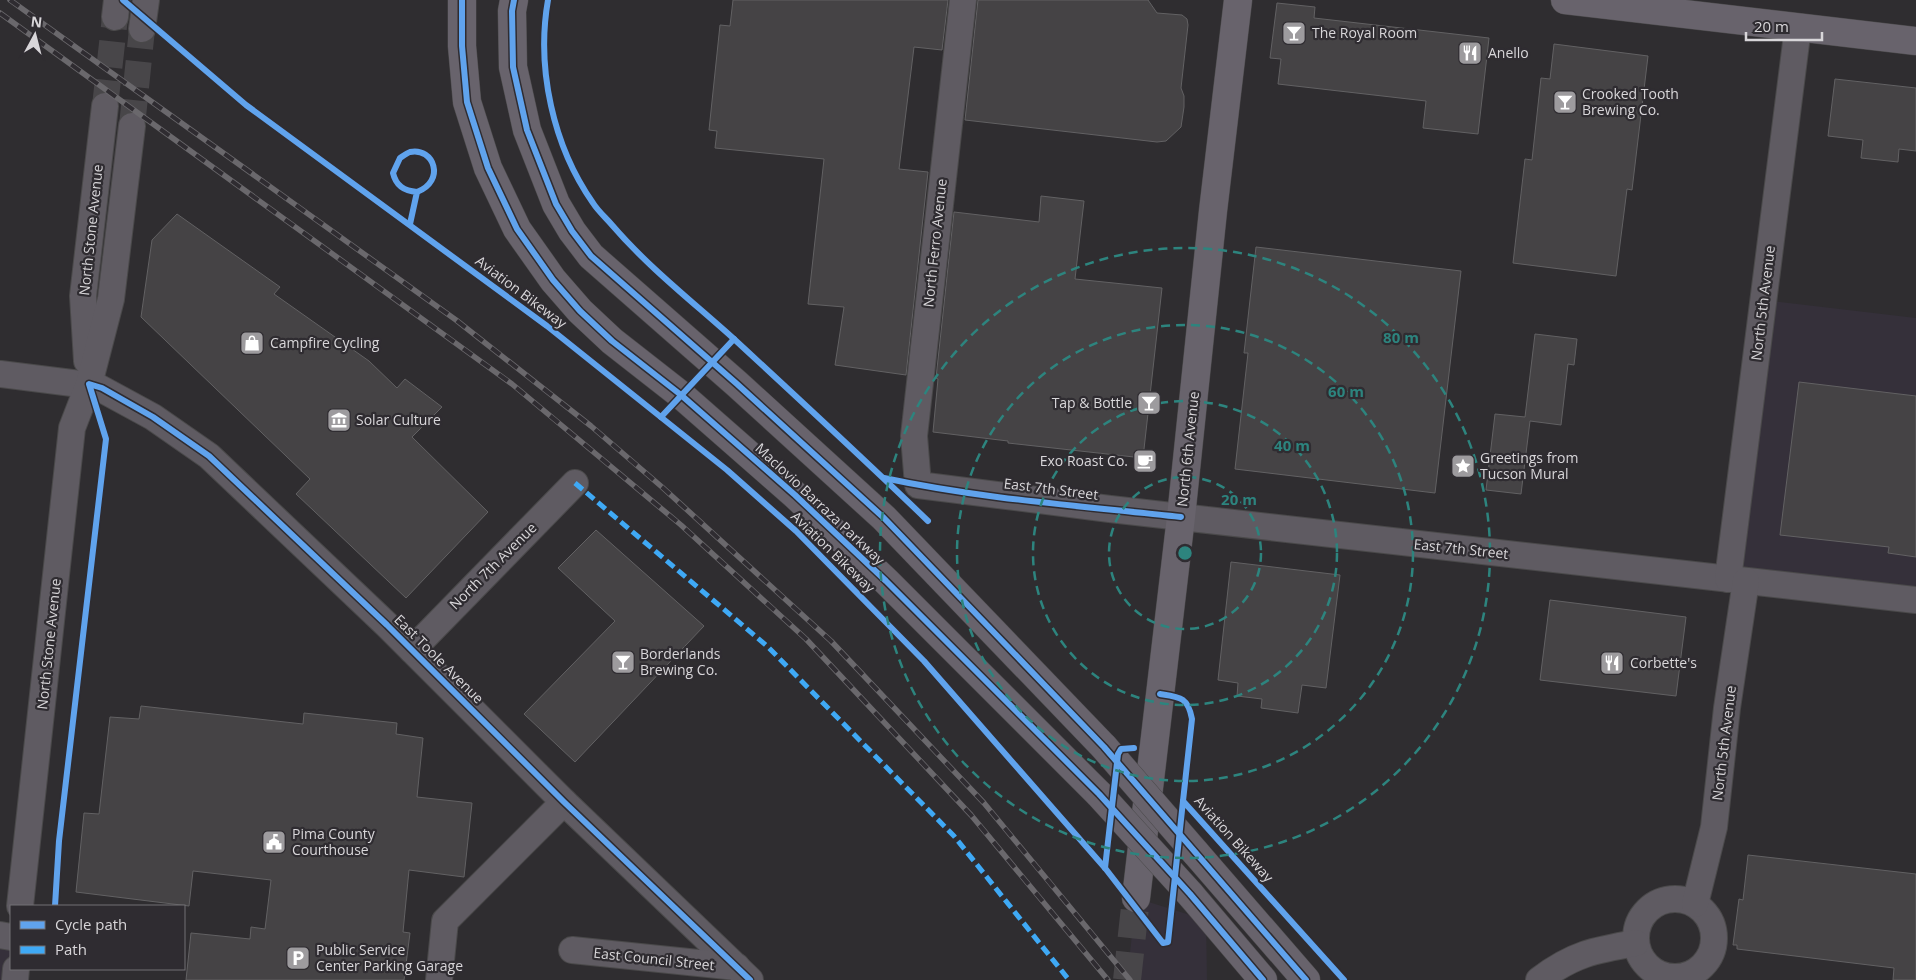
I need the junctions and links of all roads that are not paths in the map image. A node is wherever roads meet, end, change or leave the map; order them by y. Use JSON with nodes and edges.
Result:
{"nodes":[{"id":1,"x":146,"y":0,"type":"edge"},
{"id":2,"x":462,"y":0,"type":"edge"},
{"id":3,"x":514,"y":0,"type":"edge"},
{"id":4,"x":963,"y":0,"type":"edge"},
{"id":5,"x":1238,"y":0,"type":"edge"},
{"id":6,"x":1565,"y":0,"type":"edge"},
{"id":7,"x":1798,"y":27,"type":"junction"},
{"id":8,"x":142,"y":29,"type":"tunnel mouth"},
{"id":9,"x":1916,"y":41,"type":"edge"},
{"id":10,"x":105,"y":106,"type":"tunnel mouth"},
{"id":11,"x":132,"y":126,"type":"tunnel mouth"},
{"id":12,"x":0,"y":374,"type":"edge"},
{"id":13,"x":89,"y":384,"type":"junction"},
{"id":14,"x":575,"y":483,"type":"dead end"},
{"id":15,"x":918,"y":485,"type":"joint"},
{"id":16,"x":1181,"y":517,"type":"junction"},
{"id":17,"x":1737,"y":580,"type":"junction"},
{"id":18,"x":1916,"y":600,"type":"edge"},
{"id":19,"x":412,"y":650,"type":"junction"},
{"id":20,"x":564,"y":802,"type":"junction"},
{"id":21,"x":1136,"y":898,"type":"tunnel mouth"},
{"id":22,"x":1695,"y":904,"type":"junction"},
{"id":23,"x":20,"y":905,"type":"edge"},
{"id":24,"x":1636,"y":943,"type":"junction"},
{"id":25,"x":572,"y":950,"type":"dead end"},
{"id":26,"x":743,"y":974,"type":"edge"},
{"id":27,"x":1686,"y":977,"type":"edge"},
{"id":28,"x":438,"y":980,"type":"edge"},
{"id":29,"x":1263,"y":980,"type":"edge"},
{"id":30,"x":1306,"y":980,"type":"edge"},
{"id":31,"x":1539,"y":980,"type":"edge"}],
"edges":[{"from":1,"to":8,"type":"street"},
{"from":2,"to":29,"type":"main road","name":"Maclovio Barraza Parkway","bridge":true},
{"from":3,"to":30,"type":"main road","bridge":true},
{"from":4,"to":15,"type":"street","name":"North Ferro Avenue"},
{"from":5,"to":16,"type":"main road","name":"North 6th Avenue"},
{"from":6,"to":7,"type":"main road"},
{"from":7,"to":9,"type":"main road"},
{"from":7,"to":17,"type":"street","name":"North 5th Avenue"},
{"from":10,"to":13,"type":"street","name":"North Stone Avenue"},
{"from":11,"to":13,"type":"street","name":"North Stone Avenue"},
{"from":12,"to":13,"type":"street","name":"East Toole Avenue"},
{"from":13,"to":19,"type":"street","name":"East Toole Avenue"},
{"from":13,"to":23,"type":"street","name":"North Stone Avenue"},
{"from":14,"to":19,"type":"street","name":"North 7th Avenue"},
{"from":15,"to":16,"type":"street","name":"East 7th Street"},
{"from":16,"to":17,"type":"street","name":"East 7th Street"},
{"from":16,"to":21,"type":"main road","name":"North 6th Avenue"},
{"from":17,"to":18,"type":"street","name":"East 7th Street"},
{"from":17,"to":22,"type":"street","name":"North 5th Avenue"},
{"from":19,"to":20,"type":"street","name":"East Toole Avenue"},
{"from":20,"to":26,"type":"street","name":"East Toole Avenue"},
{"from":20,"to":28,"type":"street"},
{"from":22,"to":24,"type":"street"},
{"from":22,"to":27,"type":"street"},
{"from":24,"to":27,"type":"street"},
{"from":24,"to":31,"type":"street"},
{"from":25,"to":26,"type":"street","name":"East Council Street"}]}
